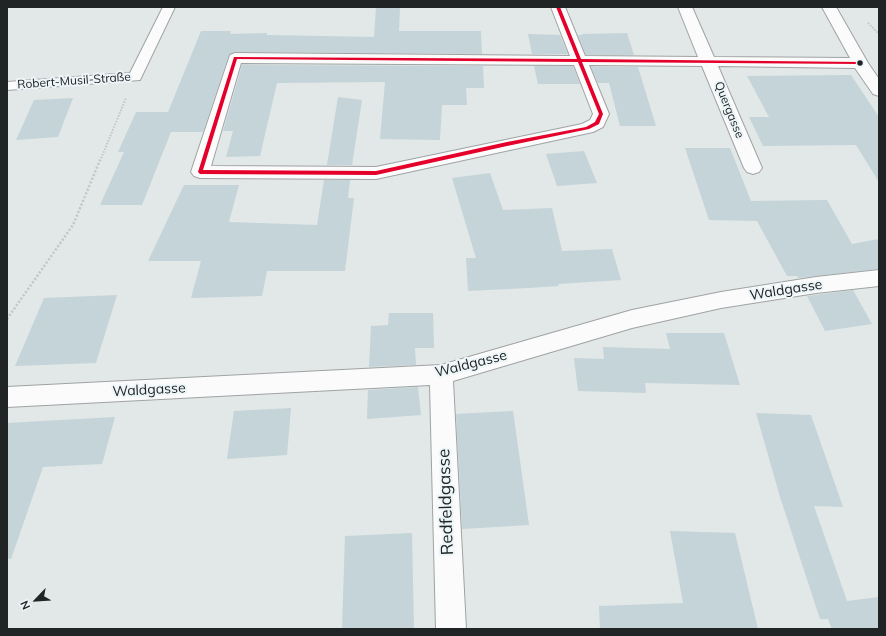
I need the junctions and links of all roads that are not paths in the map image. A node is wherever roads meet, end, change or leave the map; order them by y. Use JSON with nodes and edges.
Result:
{"nodes":[{"id":1,"x":169,"y":7,"type":"edge"},
{"id":2,"x":558,"y":7,"type":"edge"},
{"id":3,"x":685,"y":7,"type":"edge"},
{"id":4,"x":829,"y":7,"type":"edge"},
{"id":5,"x":579,"y":60,"type":"junction"},
{"id":6,"x":709,"y":61,"type":"junction"},
{"id":7,"x":860,"y":63,"type":"junction"},
{"id":8,"x":7,"y":86,"type":"edge"},
{"id":9,"x":879,"y":91,"type":"edge"},
{"id":10,"x":753,"y":168,"type":"dead end"},
{"id":11,"x":879,"y":278,"type":"edge"},
{"id":12,"x":441,"y":375,"type":"junction"},
{"id":13,"x":7,"y":397,"type":"edge"},
{"id":14,"x":451,"y":629,"type":"edge"}],
"edges":[{"from":1,"to":8,"type":"lane","name":"Robert-Musil-Straße"},
{"from":2,"to":5,"type":"street"},
{"from":3,"to":6,"type":"street","name":"Quergasse"},
{"from":4,"to":7,"type":"street"},
{"from":5,"to":5,"type":"street"},
{"from":5,"to":6,"type":"street"},
{"from":6,"to":7,"type":"street"},
{"from":6,"to":10,"type":"street","name":"Quergasse"},
{"from":7,"to":9,"type":"street"},
{"from":11,"to":12,"type":"street","name":"Waldgasse"},
{"from":12,"to":13,"type":"street","name":"Waldgasse"},
{"from":12,"to":14,"type":"street","name":"Redfeldgasse"}]}
